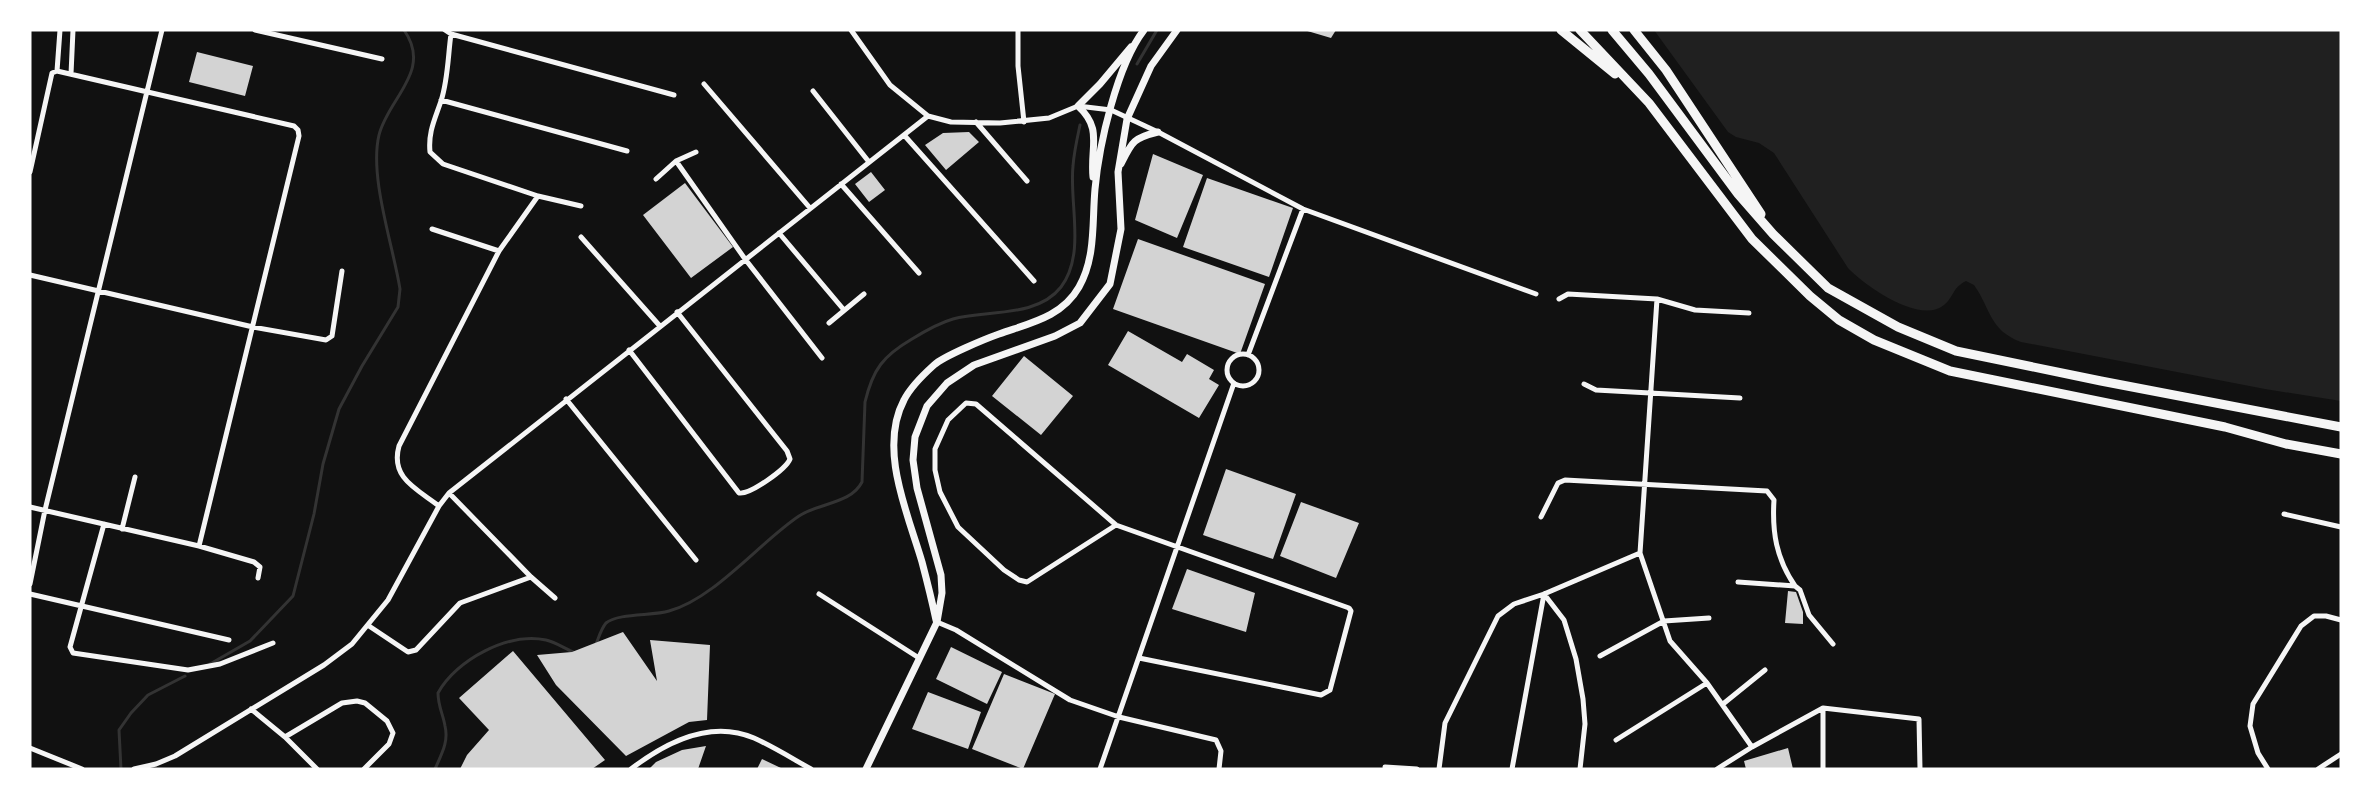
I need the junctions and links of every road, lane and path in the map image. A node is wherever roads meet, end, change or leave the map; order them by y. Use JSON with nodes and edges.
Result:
{"nodes":[{"id":1,"x":60,"y":30,"type":"edge"},
{"id":2,"x":73,"y":30,"type":"edge"},
{"id":3,"x":162,"y":30,"type":"edge"},
{"id":4,"x":255,"y":30,"type":"edge"},
{"id":5,"x":445,"y":30,"type":"edge"},
{"id":6,"x":851,"y":30,"type":"edge"},
{"id":7,"x":1018,"y":30,"type":"edge"},
{"id":8,"x":1144,"y":30,"type":"edge"},
{"id":9,"x":1177,"y":30,"type":"edge"},
{"id":10,"x":1561,"y":30,"type":"edge"},
{"id":11,"x":1580,"y":30,"type":"edge"},
{"id":12,"x":1612,"y":30,"type":"edge"},
{"id":13,"x":1634,"y":30,"type":"edge"},
{"id":14,"x":451,"y":34,"type":"junction"},
{"id":15,"x":1136,"y":40,"type":"junction"},
{"id":16,"x":382,"y":59,"type":"dead end"},
{"id":17,"x":55,"y":72,"type":"junction"},
{"id":18,"x":71,"y":74,"type":"junction"},
{"id":19,"x":704,"y":84,"type":"dead end"},
{"id":20,"x":148,"y":91,"type":"junction"},
{"id":21,"x":813,"y":91,"type":"dead end"},
{"id":22,"x":674,"y":95,"type":"dead end"},
{"id":23,"x":441,"y":100,"type":"junction"},
{"id":24,"x":1648,"y":103,"type":"junction"},
{"id":25,"x":1078,"y":106,"type":"junction"},
{"id":26,"x":1111,"y":110,"type":"junction"},
{"id":27,"x":928,"y":116,"type":"junction"},
{"id":28,"x":1127,"y":119,"type":"junction"},
{"id":29,"x":976,"y":122,"type":"junction"},
{"id":30,"x":1024,"y":122,"type":"junction"},
{"id":31,"x":1158,"y":132,"type":"junction"},
{"id":32,"x":904,"y":135,"type":"junction"},
{"id":33,"x":627,"y":151,"type":"dead end"},
{"id":34,"x":696,"y":152,"type":"dead end"},
{"id":35,"x":676,"y":160,"type":"junction"},
{"id":36,"x":869,"y":162,"type":"junction"},
{"id":37,"x":30,"y":172,"type":"edge"},
{"id":38,"x":1118,"y":172,"type":"junction"},
{"id":39,"x":656,"y":179,"type":"dead end"},
{"id":40,"x":1027,"y":181,"type":"dead end"},
{"id":41,"x":842,"y":184,"type":"junction"},
{"id":42,"x":1095,"y":189,"type":"junction"},
{"id":43,"x":537,"y":196,"type":"junction"},
{"id":44,"x":581,"y":206,"type":"dead end"},
{"id":45,"x":810,"y":208,"type":"junction"},
{"id":46,"x":1303,"y":209,"type":"junction"},
{"id":47,"x":432,"y":229,"type":"dead end"},
{"id":48,"x":779,"y":233,"type":"junction"},
{"id":49,"x":1773,"y":234,"type":"junction"},
{"id":50,"x":581,"y":237,"type":"dead end"},
{"id":51,"x":500,"y":251,"type":"junction"},
{"id":52,"x":745,"y":259,"type":"junction"},
{"id":53,"x":342,"y":272,"type":"dead end"},
{"id":54,"x":919,"y":273,"type":"dead end"},
{"id":55,"x":30,"y":275,"type":"edge"},
{"id":56,"x":1034,"y":281,"type":"dead end"},
{"id":57,"x":99,"y":292,"type":"junction"},
{"id":58,"x":864,"y":294,"type":"dead end"},
{"id":59,"x":1536,"y":294,"type":"dead end"},
{"id":60,"x":1559,"y":299,"type":"dead end"},
{"id":61,"x":1657,"y":299,"type":"junction"},
{"id":62,"x":844,"y":310,"type":"junction"},
{"id":63,"x":677,"y":312,"type":"junction"},
{"id":64,"x":1749,"y":313,"type":"dead end"},
{"id":65,"x":829,"y":322,"type":"dead end"},
{"id":66,"x":659,"y":325,"type":"junction"},
{"id":67,"x":253,"y":327,"type":"junction"},
{"id":68,"x":629,"y":350,"type":"junction"},
{"id":69,"x":1248,"y":355,"type":"junction"},
{"id":70,"x":822,"y":358,"type":"dead end"},
{"id":71,"x":1234,"y":383,"type":"junction"},
{"id":72,"x":1584,"y":384,"type":"dead end"},
{"id":73,"x":1652,"y":393,"type":"junction"},
{"id":74,"x":1740,"y":398,"type":"dead end"},
{"id":75,"x":566,"y":399,"type":"junction"},
{"id":76,"x":2267,"y":412,"type":"junction"},
{"id":77,"x":2341,"y":421,"type":"edge"},
{"id":78,"x":2341,"y":427,"type":"edge"},
{"id":79,"x":2341,"y":456,"type":"edge"},
{"id":80,"x":135,"y":477,"type":"dead end"},
{"id":81,"x":1646,"y":486,"type":"junction"},
{"id":82,"x":449,"y":493,"type":"junction"},
{"id":83,"x":439,"y":506,"type":"junction"},
{"id":84,"x":30,"y":507,"type":"edge"},
{"id":85,"x":45,"y":510,"type":"junction"},
{"id":86,"x":2284,"y":514,"type":"dead end"},
{"id":87,"x":1540,"y":517,"type":"dead end"},
{"id":88,"x":104,"y":524,"type":"junction"},
{"id":89,"x":1116,"y":525,"type":"junction"},
{"id":90,"x":2341,"y":527,"type":"edge"},
{"id":91,"x":122,"y":529,"type":"junction"},
{"id":92,"x":199,"y":546,"type":"junction"},
{"id":93,"x":1177,"y":548,"type":"junction"},
{"id":94,"x":1640,"y":553,"type":"junction"},
{"id":95,"x":696,"y":560,"type":"dead end"},
{"id":96,"x":531,"y":577,"type":"junction"},
{"id":97,"x":258,"y":578,"type":"dead end"},
{"id":98,"x":1738,"y":582,"type":"dead end"},
{"id":99,"x":30,"y":584,"type":"edge"},
{"id":100,"x":1795,"y":585,"type":"junction"},
{"id":101,"x":30,"y":594,"type":"edge"},
{"id":102,"x":819,"y":594,"type":"dead end"},
{"id":103,"x":1544,"y":594,"type":"junction"},
{"id":104,"x":555,"y":598,"type":"dead end"},
{"id":105,"x":80,"y":605,"type":"junction"},
{"id":106,"x":1710,"y":618,"type":"dead end"},
{"id":107,"x":2341,"y":620,"type":"edge"},
{"id":108,"x":1664,"y":621,"type":"junction"},
{"id":109,"x":937,"y":622,"type":"junction"},
{"id":110,"x":369,"y":626,"type":"junction"},
{"id":111,"x":229,"y":640,"type":"dead end"},
{"id":112,"x":273,"y":643,"type":"dead end"},
{"id":113,"x":1833,"y":644,"type":"dead end"},
{"id":114,"x":1600,"y":656,"type":"dead end"},
{"id":115,"x":919,"y":658,"type":"junction"},
{"id":116,"x":1139,"y":658,"type":"junction"},
{"id":117,"x":1765,"y":670,"type":"dead end"},
{"id":118,"x":1707,"y":683,"type":"junction"},
{"id":119,"x":1723,"y":704,"type":"junction"},
{"id":120,"x":1823,"y":708,"type":"junction"},
{"id":121,"x":251,"y":709,"type":"junction"},
{"id":122,"x":1119,"y":717,"type":"junction"},
{"id":123,"x":285,"y":737,"type":"junction"},
{"id":124,"x":1616,"y":740,"type":"dead end"},
{"id":125,"x":1752,"y":747,"type":"junction"},
{"id":126,"x":30,"y":748,"type":"edge"},
{"id":127,"x":2341,"y":754,"type":"edge"},
{"id":128,"x":161,"y":762,"type":"junction"},
{"id":129,"x":1384,"y":767,"type":"dead end"},
{"id":130,"x":82,"y":769,"type":"edge"},
{"id":131,"x":134,"y":769,"type":"edge"},
{"id":132,"x":165,"y":769,"type":"edge"},
{"id":133,"x":317,"y":769,"type":"edge"},
{"id":134,"x":364,"y":769,"type":"edge"},
{"id":135,"x":631,"y":769,"type":"edge"},
{"id":136,"x":811,"y":769,"type":"edge"},
{"id":137,"x":866,"y":769,"type":"edge"},
{"id":138,"x":1100,"y":769,"type":"edge"},
{"id":139,"x":1219,"y":769,"type":"edge"},
{"id":140,"x":1417,"y":769,"type":"edge"},
{"id":141,"x":1439,"y":769,"type":"edge"},
{"id":142,"x":1512,"y":769,"type":"edge"},
{"id":143,"x":1580,"y":769,"type":"edge"},
{"id":144,"x":1717,"y":769,"type":"edge"},
{"id":145,"x":1823,"y":769,"type":"edge"},
{"id":146,"x":1920,"y":769,"type":"edge"},
{"id":147,"x":2268,"y":769,"type":"edge"},
{"id":148,"x":2318,"y":769,"type":"edge"}],
"edges":[{"from":1,"to":17,"type":"street"},
{"from":2,"to":18,"type":"street"},
{"from":3,"to":20,"type":"street"},
{"from":4,"to":16,"type":"street"},
{"from":5,"to":14,"type":"street"},
{"from":6,"to":27,"type":"street"},
{"from":7,"to":30,"type":"street"},
{"from":8,"to":15,"type":"street"},
{"from":9,"to":28,"type":"street"},
{"from":10,"to":24,"type":"highway"},
{"from":11,"to":24,"type":"highway"},
{"from":12,"to":49,"type":"highway"},
{"from":13,"to":49,"type":"highway"},
{"from":14,"to":22,"type":"street"},
{"from":14,"to":23,"type":"street"},
{"from":15,"to":25,"type":"street"},
{"from":15,"to":26,"type":"street"},
{"from":17,"to":18,"type":"street"},
{"from":17,"to":37,"type":"street"},
{"from":18,"to":20,"type":"street"},
{"from":19,"to":45,"type":"street"},
{"from":20,"to":57,"type":"street"},
{"from":20,"to":67,"type":"street"},
{"from":21,"to":36,"type":"street"},
{"from":23,"to":33,"type":"street"},
{"from":23,"to":43,"type":"street"},
{"from":24,"to":79,"type":"highway"},
{"from":25,"to":26,"type":"street"},
{"from":25,"to":30,"type":"street"},
{"from":25,"to":42,"type":"street"},
{"from":26,"to":28,"type":"street"},
{"from":26,"to":42,"type":"street"},
{"from":27,"to":29,"type":"street"},
{"from":27,"to":32,"type":"street"},
{"from":28,"to":31,"type":"street"},
{"from":28,"to":38,"type":"street"},
{"from":29,"to":30,"type":"street"},
{"from":29,"to":40,"type":"street"},
{"from":31,"to":38,"type":"street"},
{"from":31,"to":46,"type":"street"},
{"from":32,"to":36,"type":"street"},
{"from":32,"to":56,"type":"street"},
{"from":34,"to":35,"type":"street"},
{"from":35,"to":39,"type":"street"},
{"from":35,"to":52,"type":"street"},
{"from":36,"to":41,"type":"street"},
{"from":38,"to":109,"type":"street"},
{"from":41,"to":45,"type":"street"},
{"from":41,"to":54,"type":"street"},
{"from":42,"to":109,"type":"street"},
{"from":43,"to":44,"type":"street"},
{"from":43,"to":51,"type":"street"},
{"from":45,"to":48,"type":"street"},
{"from":46,"to":59,"type":"street"},
{"from":46,"to":69,"type":"street"},
{"from":47,"to":51,"type":"street"},
{"from":48,"to":52,"type":"street"},
{"from":48,"to":62,"type":"street"},
{"from":49,"to":76,"type":"highway"},
{"from":50,"to":66,"type":"street"},
{"from":51,"to":83,"type":"street"},
{"from":52,"to":63,"type":"street"},
{"from":52,"to":70,"type":"street"},
{"from":53,"to":67,"type":"street"},
{"from":55,"to":57,"type":"street"},
{"from":57,"to":67,"type":"street"},
{"from":57,"to":85,"type":"street"},
{"from":58,"to":62,"type":"street"},
{"from":60,"to":61,"type":"street"},
{"from":61,"to":64,"type":"street"},
{"from":61,"to":73,"type":"street"},
{"from":62,"to":65,"type":"street"},
{"from":63,"to":66,"type":"street"},
{"from":63,"to":68,"type":"street"},
{"from":66,"to":68,"type":"street"},
{"from":67,"to":92,"type":"street"},
{"from":68,"to":75,"type":"street"},
{"from":69,"to":71,"type":"street"},
{"from":69,"to":71,"type":"street"},
{"from":71,"to":93,"type":"street"},
{"from":72,"to":73,"type":"street"},
{"from":73,"to":74,"type":"street"},
{"from":73,"to":81,"type":"street"},
{"from":75,"to":82,"type":"street"},
{"from":75,"to":95,"type":"street"},
{"from":76,"to":77,"type":"highway"},
{"from":76,"to":78,"type":"highway"},
{"from":80,"to":91,"type":"street"},
{"from":81,"to":87,"type":"street"},
{"from":81,"to":94,"type":"street"},
{"from":81,"to":100,"type":"street"},
{"from":82,"to":83,"type":"street"},
{"from":82,"to":96,"type":"street"},
{"from":83,"to":110,"type":"street"},
{"from":84,"to":85,"type":"street"},
{"from":85,"to":88,"type":"street"},
{"from":85,"to":99,"type":"street"},
{"from":86,"to":90,"type":"street"},
{"from":88,"to":91,"type":"street"},
{"from":88,"to":105,"type":"street"},
{"from":89,"to":89,"type":"street"},
{"from":89,"to":93,"type":"street"},
{"from":91,"to":92,"type":"street"},
{"from":92,"to":97,"type":"street"},
{"from":93,"to":116,"type":"street"},
{"from":93,"to":116,"type":"street"},
{"from":94,"to":103,"type":"street"},
{"from":94,"to":108,"type":"street"},
{"from":96,"to":104,"type":"street"},
{"from":96,"to":110,"type":"street"},
{"from":98,"to":100,"type":"street"},
{"from":100,"to":113,"type":"street"},
{"from":101,"to":105,"type":"street"},
{"from":102,"to":115,"type":"street"},
{"from":103,"to":141,"type":"street"},
{"from":103,"to":142,"type":"street"},
{"from":103,"to":143,"type":"street"},
{"from":105,"to":111,"type":"street"},
{"from":105,"to":112,"type":"street"},
{"from":106,"to":108,"type":"street"},
{"from":107,"to":147,"type":"street"},
{"from":108,"to":114,"type":"street"},
{"from":108,"to":118,"type":"street"},
{"from":109,"to":115,"type":"street"},
{"from":109,"to":122,"type":"street"},
{"from":110,"to":121,"type":"street"},
{"from":115,"to":137,"type":"street"},
{"from":116,"to":122,"type":"street"},
{"from":117,"to":119,"type":"street"},
{"from":118,"to":119,"type":"street"},
{"from":118,"to":124,"type":"street"},
{"from":119,"to":125,"type":"street"},
{"from":120,"to":125,"type":"street"},
{"from":120,"to":145,"type":"street"},
{"from":120,"to":146,"type":"street"},
{"from":121,"to":123,"type":"street"},
{"from":121,"to":128,"type":"street"},
{"from":122,"to":138,"type":"street"},
{"from":122,"to":139,"type":"street"},
{"from":123,"to":133,"type":"street"},
{"from":123,"to":134,"type":"street"},
{"from":125,"to":144,"type":"street"},
{"from":126,"to":130,"type":"street"},
{"from":127,"to":148,"type":"street"},
{"from":128,"to":131,"type":"street"},
{"from":128,"to":132,"type":"street"},
{"from":129,"to":140,"type":"street"},
{"from":135,"to":136,"type":"street"}]}
